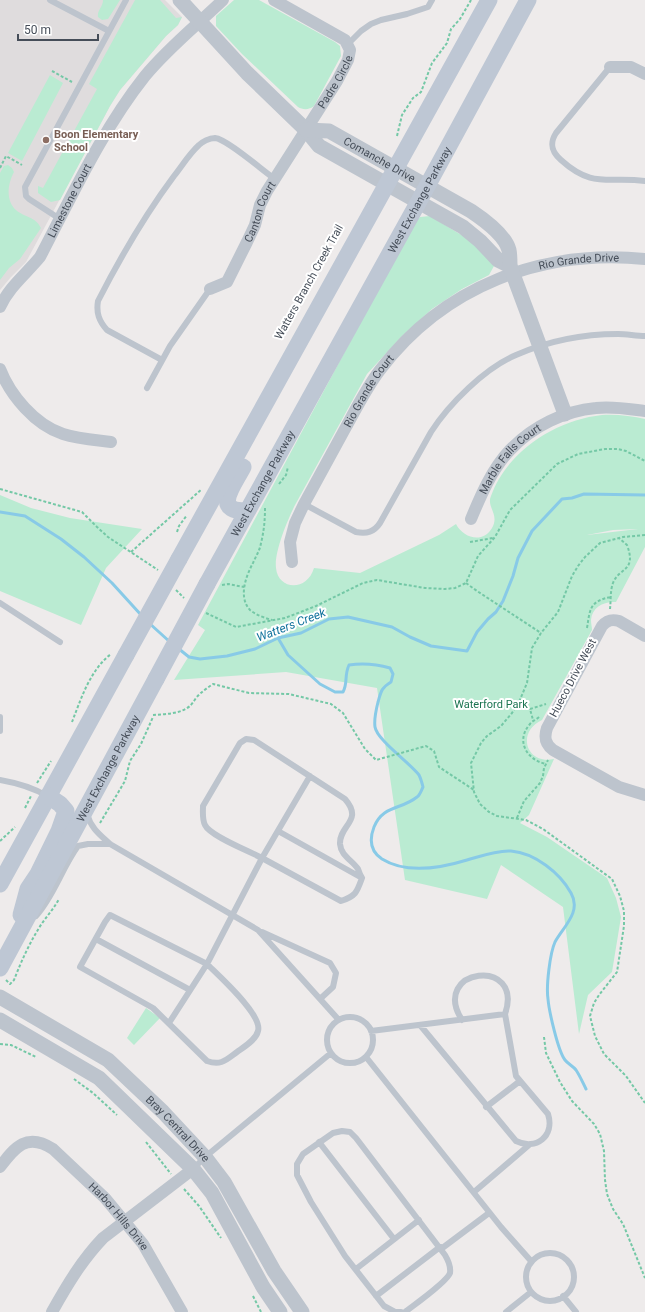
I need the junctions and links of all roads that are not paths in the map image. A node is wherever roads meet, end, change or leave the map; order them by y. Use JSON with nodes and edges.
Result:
{"nodes":[{"id":1,"x":50,"y":0,"type":"edge"},
{"id":2,"x":126,"y":0,"type":"edge"},
{"id":3,"x":180,"y":0,"type":"edge"},
{"id":4,"x":223,"y":0,"type":"edge"},
{"id":5,"x":274,"y":0,"type":"edge"},
{"id":6,"x":432,"y":0,"type":"edge"},
{"id":7,"x":489,"y":0,"type":"edge"},
{"id":8,"x":524,"y":0,"type":"edge"},
{"id":9,"x":528,"y":0,"type":"edge"},
{"id":10,"x":518,"y":20,"type":"junction"},
{"id":11,"x":200,"y":22,"type":"junction"},
{"id":12,"x":109,"y":31,"type":"junction"},
{"id":13,"x":348,"y":44,"type":"junction"},
{"id":14,"x":610,"y":67,"type":"joint"},
{"id":15,"x":645,"y":74,"type":"edge"},
{"id":16,"x":306,"y":130,"type":"junction"},
{"id":17,"x":396,"y":168,"type":"junction"},
{"id":18,"x":275,"y":179,"type":"junction"},
{"id":19,"x":645,"y":181,"type":"edge"},
{"id":20,"x":387,"y":183,"type":"junction"},
{"id":21,"x":427,"y":186,"type":"junction"},
{"id":22,"x":419,"y":201,"type":"junction"},
{"id":23,"x":60,"y":219,"type":"junction"},
{"id":24,"x":645,"y":258,"type":"edge"},
{"id":25,"x":512,"y":269,"type":"junction"},
{"id":26,"x":210,"y":289,"type":"joint"},
{"id":27,"x":0,"y":307,"type":"edge"},
{"id":28,"x":645,"y":336,"type":"edge"},
{"id":29,"x":540,"y":347,"type":"junction"},
{"id":30,"x":292,"y":354,"type":"junction"},
{"id":31,"x":162,"y":360,"type":"junction"},
{"id":32,"x":0,"y":369,"type":"edge"},
{"id":33,"x":147,"y":388,"type":"dead end"},
{"id":34,"x":645,"y":411,"type":"edge"},
{"id":35,"x":565,"y":414,"type":"junction"},
{"id":36,"x":112,"y":442,"type":"dead end"},
{"id":37,"x":304,"y":504,"type":"junction"},
{"id":38,"x":247,"y":512,"type":"junction"},
{"id":39,"x":471,"y":519,"type":"dead end"},
{"id":40,"x":292,"y":562,"type":"dead end"},
{"id":41,"x":0,"y":603,"type":"edge"},
{"id":42,"x":645,"y":636,"type":"edge"},
{"id":43,"x":60,"y":642,"type":"dead end"},
{"id":44,"x":0,"y":717,"type":"edge"},
{"id":45,"x":0,"y":731,"type":"edge"},
{"id":46,"x":310,"y":776,"type":"junction"},
{"id":47,"x":0,"y":780,"type":"edge"},
{"id":48,"x":41,"y":792,"type":"junction"},
{"id":49,"x":645,"y":795,"type":"edge"},
{"id":50,"x":86,"y":809,"type":"junction"},
{"id":51,"x":278,"y":831,"type":"junction"},
{"id":52,"x":110,"y":844,"type":"junction"},
{"id":53,"x":262,"y":858,"type":"junction"},
{"id":54,"x":362,"y":878,"type":"junction"},
{"id":55,"x":0,"y":884,"type":"edge"},
{"id":56,"x":232,"y":915,"type":"junction"},
{"id":57,"x":259,"y":931,"type":"junction"},
{"id":58,"x":18,"y":935,"type":"junction"},
{"id":59,"x":96,"y":939,"type":"junction"},
{"id":60,"x":207,"y":964,"type":"junction"},
{"id":61,"x":0,"y":968,"type":"edge"},
{"id":62,"x":190,"y":990,"type":"junction"},
{"id":63,"x":0,"y":997,"type":"edge"},
{"id":64,"x":320,"y":998,"type":"junction"},
{"id":65,"x":505,"y":1014,"type":"junction"},
{"id":66,"x":0,"y":1020,"type":"edge"},
{"id":67,"x":338,"y":1020,"type":"junction"},
{"id":68,"x":462,"y":1020,"type":"junction"},
{"id":69,"x":169,"y":1023,"type":"junction"},
{"id":70,"x":420,"y":1025,"type":"junction"},
{"id":71,"x":371,"y":1032,"type":"junction"},
{"id":72,"x":331,"y":1053,"type":"junction"},
{"id":73,"x":366,"y":1057,"type":"junction"},
{"id":74,"x":520,"y":1081,"type":"junction"},
{"id":75,"x":486,"y":1106,"type":"junction"},
{"id":76,"x":319,"y":1142,"type":"junction"},
{"id":77,"x":529,"y":1144,"type":"junction"},
{"id":78,"x":205,"y":1157,"type":"junction"},
{"id":79,"x":0,"y":1167,"type":"edge"},
{"id":80,"x":193,"y":1169,"type":"junction"},
{"id":81,"x":474,"y":1192,"type":"junction"},
{"id":82,"x":489,"y":1213,"type":"junction"},
{"id":83,"x":419,"y":1220,"type":"junction"},
{"id":84,"x":125,"y":1222,"type":"junction"},
{"id":85,"x":394,"y":1240,"type":"junction"},
{"id":86,"x":441,"y":1248,"type":"junction"},
{"id":87,"x":532,"y":1261,"type":"junction"},
{"id":88,"x":356,"y":1269,"type":"junction"},
{"id":89,"x":531,"y":1292,"type":"junction"},
{"id":90,"x":376,"y":1296,"type":"junction"},
{"id":91,"x":563,"y":1296,"type":"junction"},
{"id":92,"x":52,"y":1312,"type":"edge"},
{"id":93,"x":182,"y":1312,"type":"edge"},
{"id":94,"x":280,"y":1312,"type":"edge"},
{"id":95,"x":302,"y":1312,"type":"edge"},
{"id":96,"x":401,"y":1312,"type":"edge"},
{"id":97,"x":405,"y":1312,"type":"edge"},
{"id":98,"x":506,"y":1312,"type":"edge"},
{"id":99,"x":576,"y":1312,"type":"edge"}],
"edges":[{"from":1,"to":12,"type":"lane"},
{"from":2,"to":12,"type":"lane"},
{"from":3,"to":11,"type":"street","name":"Comanche Drive"},
{"from":4,"to":11,"type":"street"},
{"from":5,"to":13,"type":"street","name":"Padre Circle"},
{"from":6,"to":13,"type":"lane"},
{"from":7,"to":17,"type":"main road"},
{"from":8,"to":10,"type":"main road"},
{"from":9,"to":10,"type":"main road","name":"West Exchange Parkway"},
{"from":10,"to":21,"type":"main road","name":"West Exchange Parkway"},
{"from":11,"to":16,"type":"street","name":"Comanche Drive"},
{"from":11,"to":23,"type":"street","name":"Limestone Court"},
{"from":12,"to":23,"type":"lane"},
{"from":13,"to":16,"type":"street","name":"Padre Circle"},
{"from":14,"to":15,"type":"street"},
{"from":14,"to":19,"type":"lane"},
{"from":16,"to":17,"type":"street","name":"Comanche Drive"},
{"from":16,"to":18,"type":"street","name":"Canton Court"},
{"from":16,"to":20,"type":"street","name":"Comanche Drive"},
{"from":17,"to":20,"type":"main road"},
{"from":17,"to":21,"type":"street","name":"Comanche Drive"},
{"from":18,"to":26,"type":"street","name":"Canton Court"},
{"from":18,"to":31,"type":"lane"},
{"from":20,"to":22,"type":"street","name":"Comanche Drive"},
{"from":20,"to":30,"type":"main road"},
{"from":21,"to":22,"type":"main road","name":"West Exchange Parkway"},
{"from":21,"to":25,"type":"street","name":"Comanche Drive"},
{"from":22,"to":25,"type":"street","name":"Comanche Drive"},
{"from":22,"to":38,"type":"main road","name":"West Exchange Parkway"},
{"from":23,"to":27,"type":"street","name":"Limestone Court"},
{"from":24,"to":25,"type":"street","name":"Rio Grande Drive"},
{"from":25,"to":29,"type":"street","name":"Comanche Drive"},
{"from":25,"to":37,"type":"street","name":"Rio Grande Court"},
{"from":26,"to":31,"type":"lane"},
{"from":28,"to":29,"type":"lane"},
{"from":29,"to":35,"type":"street","name":"Comanche Drive"},
{"from":29,"to":37,"type":"lane"},
{"from":30,"to":38,"type":"main road"},
{"from":30,"to":48,"type":"main road","bridge":true},
{"from":31,"to":33,"type":"lane"},
{"from":32,"to":36,"type":"street"},
{"from":34,"to":35,"type":"street","name":"Marble Falls Court"},
{"from":35,"to":39,"type":"street","name":"Marble Falls Court"},
{"from":37,"to":40,"type":"street","name":"Rio Grande Court"},
{"from":38,"to":50,"type":"main road","name":"West Exchange Parkway","bridge":true},
{"from":41,"to":43,"type":"lane"},
{"from":42,"to":49,"type":"street","name":"Hueco Drive West"},
{"from":44,"to":45,"type":"lane"},
{"from":46,"to":51,"type":"lane"},
{"from":46,"to":53,"type":"lane"},
{"from":46,"to":54,"type":"lane"},
{"from":47,"to":48,"type":"lane"},
{"from":48,"to":55,"type":"main road"},
{"from":48,"to":58,"type":"main road"},
{"from":50,"to":52,"type":"lane"},
{"from":50,"to":58,"type":"main road","name":"West Exchange Parkway"},
{"from":51,"to":53,"type":"lane"},
{"from":51,"to":54,"type":"lane"},
{"from":52,"to":56,"type":"lane"},
{"from":52,"to":58,"type":"lane"},
{"from":53,"to":54,"type":"lane"},
{"from":53,"to":56,"type":"lane"},
{"from":56,"to":57,"type":"lane"},
{"from":56,"to":60,"type":"lane"},
{"from":57,"to":64,"type":"lane"},
{"from":57,"to":64,"type":"lane"},
{"from":58,"to":61,"type":"main road","name":"West Exchange Parkway"},
{"from":59,"to":60,"type":"lane"},
{"from":59,"to":62,"type":"lane"},
{"from":59,"to":69,"type":"lane"},
{"from":60,"to":62,"type":"lane"},
{"from":60,"to":69,"type":"lane"},
{"from":62,"to":69,"type":"lane"},
{"from":63,"to":78,"type":"street","name":"Bray Central Drive"},
{"from":64,"to":67,"type":"lane"},
{"from":65,"to":68,"type":"lane"},
{"from":65,"to":68,"type":"lane"},
{"from":65,"to":74,"type":"lane"},
{"from":66,"to":80,"type":"street","name":"Bray Central Drive"},
{"from":67,"to":71,"type":"lane"},
{"from":67,"to":72,"type":"lane"},
{"from":68,"to":70,"type":"lane"},
{"from":70,"to":71,"type":"lane"},
{"from":70,"to":75,"type":"lane"},
{"from":71,"to":73,"type":"lane"},
{"from":72,"to":73,"type":"lane"},
{"from":72,"to":78,"type":"lane"},
{"from":73,"to":81,"type":"lane"},
{"from":74,"to":75,"type":"lane"},
{"from":74,"to":77,"type":"lane"},
{"from":75,"to":77,"type":"lane"},
{"from":76,"to":83,"type":"lane"},
{"from":76,"to":85,"type":"lane"},
{"from":76,"to":88,"type":"lane"},
{"from":77,"to":81,"type":"lane"},
{"from":78,"to":80,"type":"lane"},
{"from":78,"to":95,"type":"street","name":"Bray Central Drive"},
{"from":79,"to":84,"type":"street","name":"Harbor Hills Drive"},
{"from":80,"to":84,"type":"street"},
{"from":80,"to":94,"type":"street","name":"Bray Central Drive"},
{"from":81,"to":82,"type":"lane"},
{"from":82,"to":86,"type":"lane"},
{"from":82,"to":87,"type":"lane"},
{"from":83,"to":85,"type":"lane"},
{"from":83,"to":86,"type":"lane"},
{"from":84,"to":92,"type":"street"},
{"from":84,"to":93,"type":"street","name":"Harbor Hills Drive"},
{"from":85,"to":88,"type":"lane"},
{"from":86,"to":90,"type":"lane"},
{"from":86,"to":97,"type":"lane"},
{"from":87,"to":89,"type":"lane"},
{"from":87,"to":91,"type":"lane"},
{"from":88,"to":90,"type":"lane"},
{"from":89,"to":91,"type":"lane"},
{"from":89,"to":98,"type":"lane"},
{"from":90,"to":96,"type":"lane"},
{"from":91,"to":99,"type":"lane"}]}
